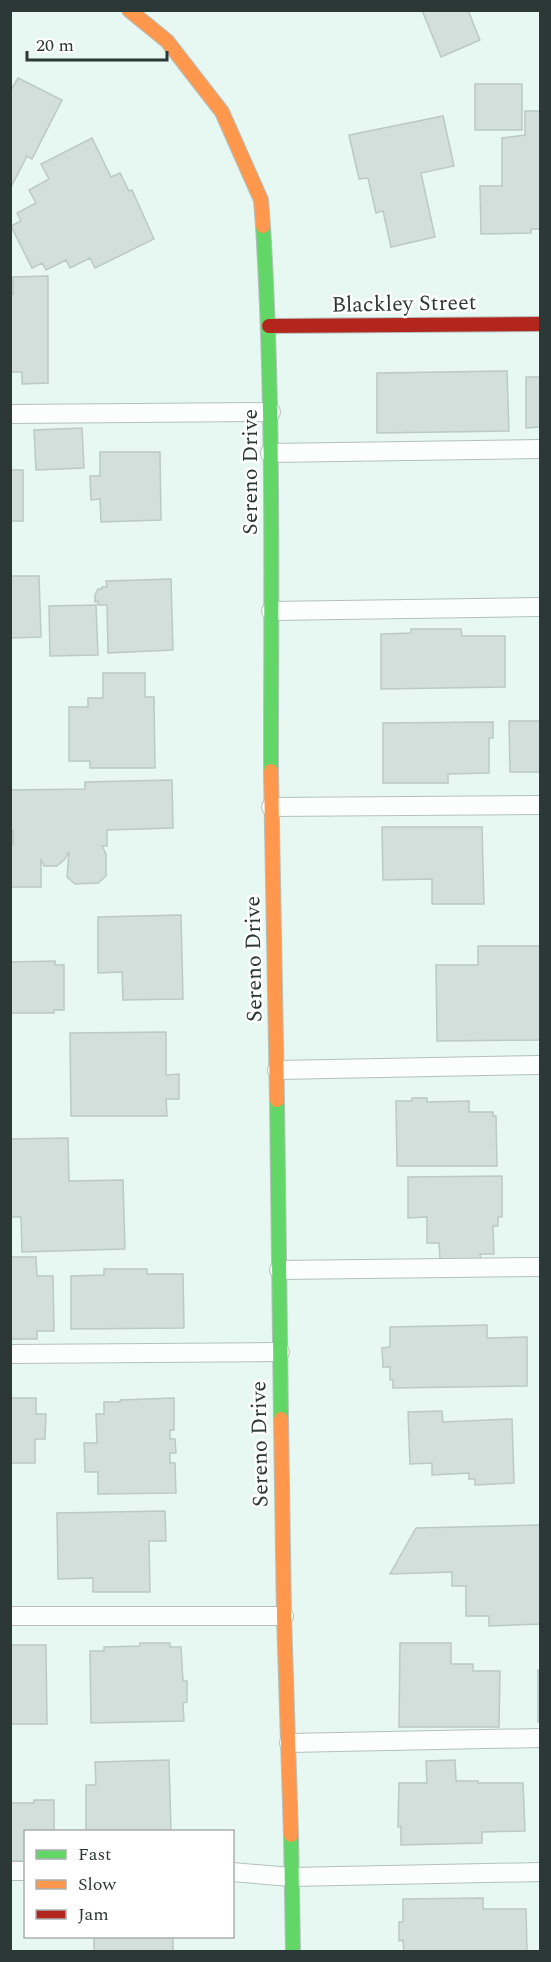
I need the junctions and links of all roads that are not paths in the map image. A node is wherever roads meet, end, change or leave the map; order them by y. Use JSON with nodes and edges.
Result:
{"nodes":[{"id":1,"x":129,"y":10,"type":"edge"},
{"id":2,"x":540,"y":324,"type":"edge"},
{"id":3,"x":269,"y":326,"type":"junction"},
{"id":4,"x":271,"y":412,"type":"junction"},
{"id":5,"x":10,"y":414,"type":"edge"},
{"id":6,"x":540,"y":449,"type":"edge"},
{"id":7,"x":270,"y":453,"type":"junction"},
{"id":8,"x":540,"y":607,"type":"edge"},
{"id":9,"x":271,"y":611,"type":"junction"},
{"id":10,"x":540,"y":805,"type":"edge"},
{"id":11,"x":271,"y":807,"type":"junction"},
{"id":12,"x":540,"y":1065,"type":"edge"},
{"id":13,"x":277,"y":1070,"type":"junction"},
{"id":14,"x":540,"y":1267,"type":"edge"},
{"id":15,"x":279,"y":1270,"type":"junction"},
{"id":16,"x":280,"y":1352,"type":"junction"},
{"id":17,"x":10,"y":1354,"type":"edge"},
{"id":18,"x":10,"y":1616,"type":"edge"},
{"id":19,"x":284,"y":1616,"type":"junction"},
{"id":20,"x":540,"y":1738,"type":"edge"},
{"id":21,"x":289,"y":1743,"type":"junction"},
{"id":22,"x":234,"y":1872,"type":"edge"},
{"id":23,"x":540,"y":1872,"type":"edge"},
{"id":24,"x":291,"y":1877,"type":"junction"},
{"id":25,"x":293,"y":1952,"type":"edge"}],
"edges":[{"from":1,"to":3,"type":"street","name":"Sereno Drive"},
{"from":2,"to":3,"type":"street","name":"Blackley Street"},
{"from":3,"to":4,"type":"street","name":"Sereno Drive"},
{"from":4,"to":5,"type":"lane"},
{"from":4,"to":7,"type":"street","name":"Sereno Drive"},
{"from":6,"to":7,"type":"lane"},
{"from":7,"to":9,"type":"street","name":"Sereno Drive"},
{"from":8,"to":9,"type":"lane"},
{"from":9,"to":11,"type":"street","name":"Sereno Drive"},
{"from":10,"to":11,"type":"lane"},
{"from":11,"to":13,"type":"street","name":"Sereno Drive"},
{"from":12,"to":13,"type":"lane"},
{"from":13,"to":15,"type":"street","name":"Sereno Drive"},
{"from":14,"to":15,"type":"lane"},
{"from":15,"to":16,"type":"street","name":"Sereno Drive"},
{"from":16,"to":17,"type":"lane"},
{"from":16,"to":19,"type":"street","name":"Sereno Drive"},
{"from":18,"to":19,"type":"lane"},
{"from":19,"to":21,"type":"street","name":"Sereno Drive"},
{"from":20,"to":21,"type":"lane"},
{"from":21,"to":24,"type":"street","name":"Sereno Drive"},
{"from":22,"to":24,"type":"lane"},
{"from":23,"to":24,"type":"lane"},
{"from":24,"to":25,"type":"street","name":"Sereno Drive"}]}
